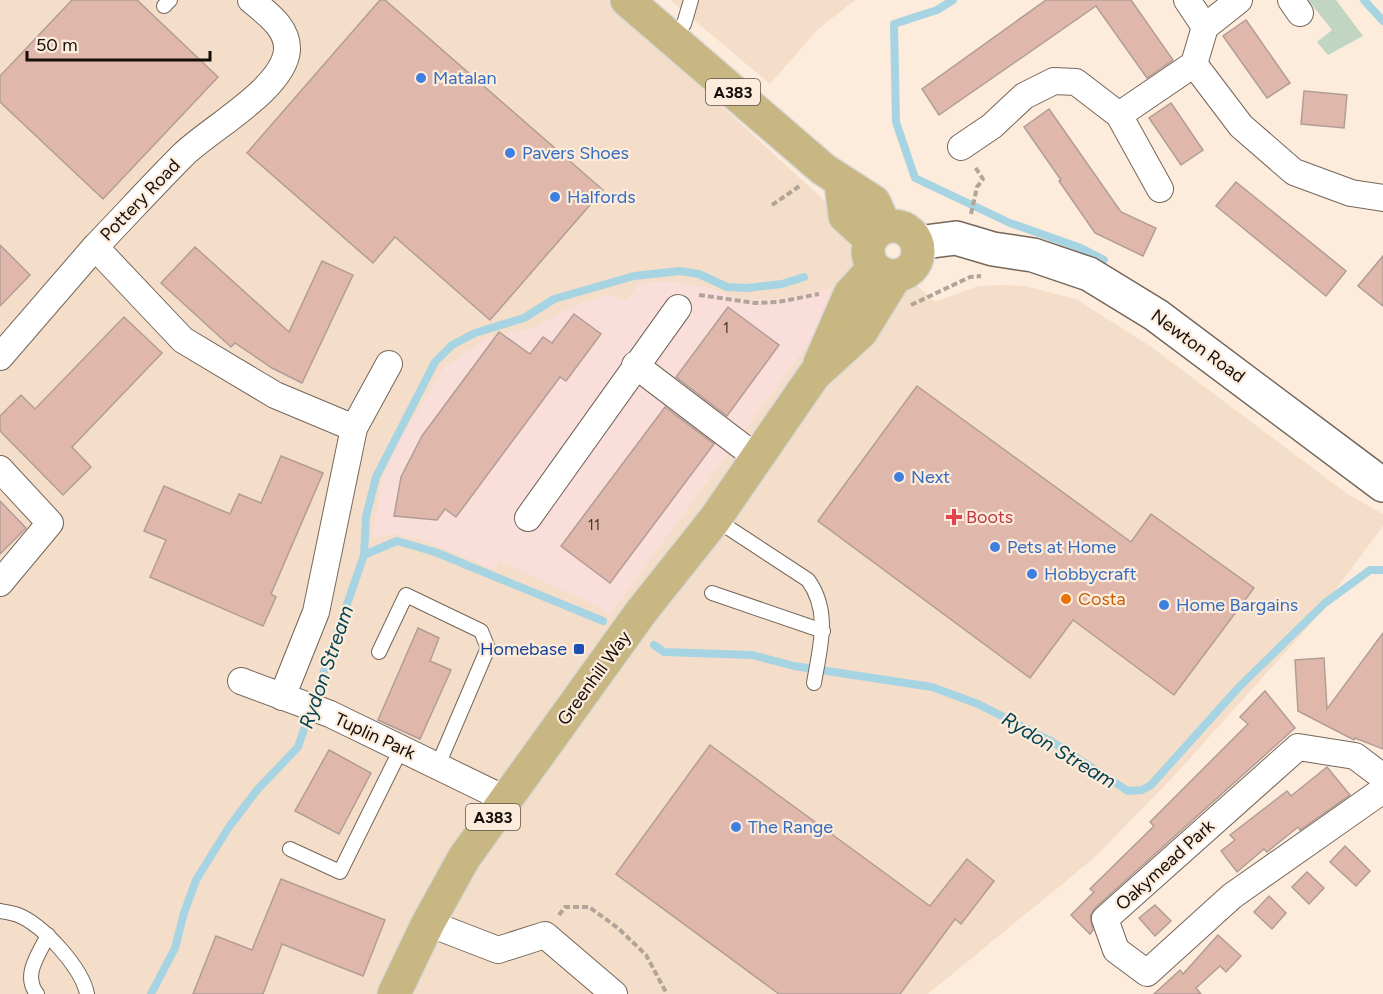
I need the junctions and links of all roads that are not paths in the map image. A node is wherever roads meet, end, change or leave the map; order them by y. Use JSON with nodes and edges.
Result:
{"nodes":[{"id":1,"x":251,"y":0,"type":"edge"},
{"id":2,"x":627,"y":0,"type":"edge"},
{"id":3,"x":691,"y":0,"type":"edge"},
{"id":4,"x":1187,"y":0,"type":"edge"},
{"id":5,"x":1239,"y":0,"type":"edge"},
{"id":6,"x":1205,"y":27,"type":"junction"},
{"id":7,"x":672,"y":39,"type":"junction"},
{"id":8,"x":1194,"y":64,"type":"junction"},
{"id":9,"x":1119,"y":115,"type":"junction"},
{"id":10,"x":961,"y":147,"type":"road end"},
{"id":11,"x":1160,"y":189,"type":"dead end"},
{"id":12,"x":1383,"y":198,"type":"edge"},
{"id":13,"x":95,"y":248,"type":"junction"},
{"id":14,"x":893,"y":253,"type":"junction"},
{"id":15,"x":678,"y":308,"type":"road end"},
{"id":16,"x":0,"y":357,"type":"edge"},
{"id":17,"x":389,"y":364,"type":"dead end"},
{"id":18,"x":635,"y":365,"type":"junction"},
{"id":19,"x":354,"y":428,"type":"junction"},
{"id":20,"x":756,"y":457,"type":"junction"},
{"id":21,"x":0,"y":470,"type":"edge"},
{"id":22,"x":1383,"y":485,"type":"edge"},
{"id":23,"x":528,"y":518,"type":"dead end"},
{"id":24,"x":715,"y":519,"type":"junction"},
{"id":25,"x":0,"y":583,"type":"edge"},
{"id":26,"x":712,"y":594,"type":"dead end"},
{"id":27,"x":823,"y":631,"type":"junction"},
{"id":28,"x":379,"y":652,"type":"dead end"},
{"id":29,"x":241,"y":681,"type":"dead end"},
{"id":30,"x":814,"y":683,"type":"dead end"},
{"id":31,"x":282,"y":697,"type":"junction"},
{"id":32,"x":401,"y":748,"type":"junction"},
{"id":33,"x":438,"y":765,"type":"junction"},
{"id":34,"x":1383,"y":777,"type":"edge"},
{"id":35,"x":1383,"y":790,"type":"edge"},
{"id":36,"x":506,"y":799,"type":"junction"},
{"id":37,"x":290,"y":849,"type":"dead end"},
{"id":38,"x":0,"y":911,"type":"edge"},
{"id":39,"x":428,"y":922,"type":"junction"},
{"id":40,"x":48,"y":934,"type":"junction"},
{"id":41,"x":37,"y":994,"type":"edge"},
{"id":42,"x":87,"y":994,"type":"edge"},
{"id":43,"x":394,"y":994,"type":"edge"},
{"id":44,"x":614,"y":994,"type":"edge"}],
"edges":[{"from":1,"to":13,"type":"street","name":"Pottery Road"},
{"from":2,"to":7,"type":"main road","number":"A383"},
{"from":3,"to":7,"type":"lane"},
{"from":4,"to":6,"type":"street"},
{"from":5,"to":6,"type":"street"},
{"from":6,"to":8,"type":"street"},
{"from":7,"to":14,"type":"main road","number":"A383"},
{"from":8,"to":9,"type":"street"},
{"from":8,"to":12,"type":"street"},
{"from":9,"to":10,"type":"street"},
{"from":9,"to":11,"type":"street"},
{"from":13,"to":16,"type":"street"},
{"from":13,"to":19,"type":"street","name":"Pottery Road"},
{"from":14,"to":20,"type":"main road","name":"Greenhill Way","number":"A383"},
{"from":14,"to":22,"type":"main road","name":"Newton Road"},
{"from":15,"to":18,"type":"street"},
{"from":17,"to":19,"type":"street"},
{"from":18,"to":20,"type":"street"},
{"from":18,"to":23,"type":"street"},
{"from":19,"to":31,"type":"street"},
{"from":20,"to":24,"type":"main road","name":"Greenhill Way","number":"A383"},
{"from":21,"to":25,"type":"street"},
{"from":24,"to":27,"type":"lane"},
{"from":24,"to":36,"type":"main road","name":"Greenhill Way","number":"A383"},
{"from":26,"to":27,"type":"lane"},
{"from":27,"to":30,"type":"lane"},
{"from":28,"to":33,"type":"lane"},
{"from":29,"to":31,"type":"street","name":"Tuplin Park"},
{"from":31,"to":32,"type":"street","name":"Tuplin Park"},
{"from":32,"to":33,"type":"street","name":"Tuplin Park"},
{"from":32,"to":37,"type":"lane"},
{"from":33,"to":36,"type":"street","name":"Tuplin Park"},
{"from":34,"to":35,"type":"street","name":"Oakymead Park"},
{"from":36,"to":39,"type":"main road","name":"Greenhill Way","number":"A383"},
{"from":38,"to":40,"type":"lane"},
{"from":39,"to":43,"type":"main road","name":"Greenhill Way","number":"A383"},
{"from":39,"to":44,"type":"street"},
{"from":40,"to":41,"type":"lane"},
{"from":40,"to":42,"type":"lane"}]}
